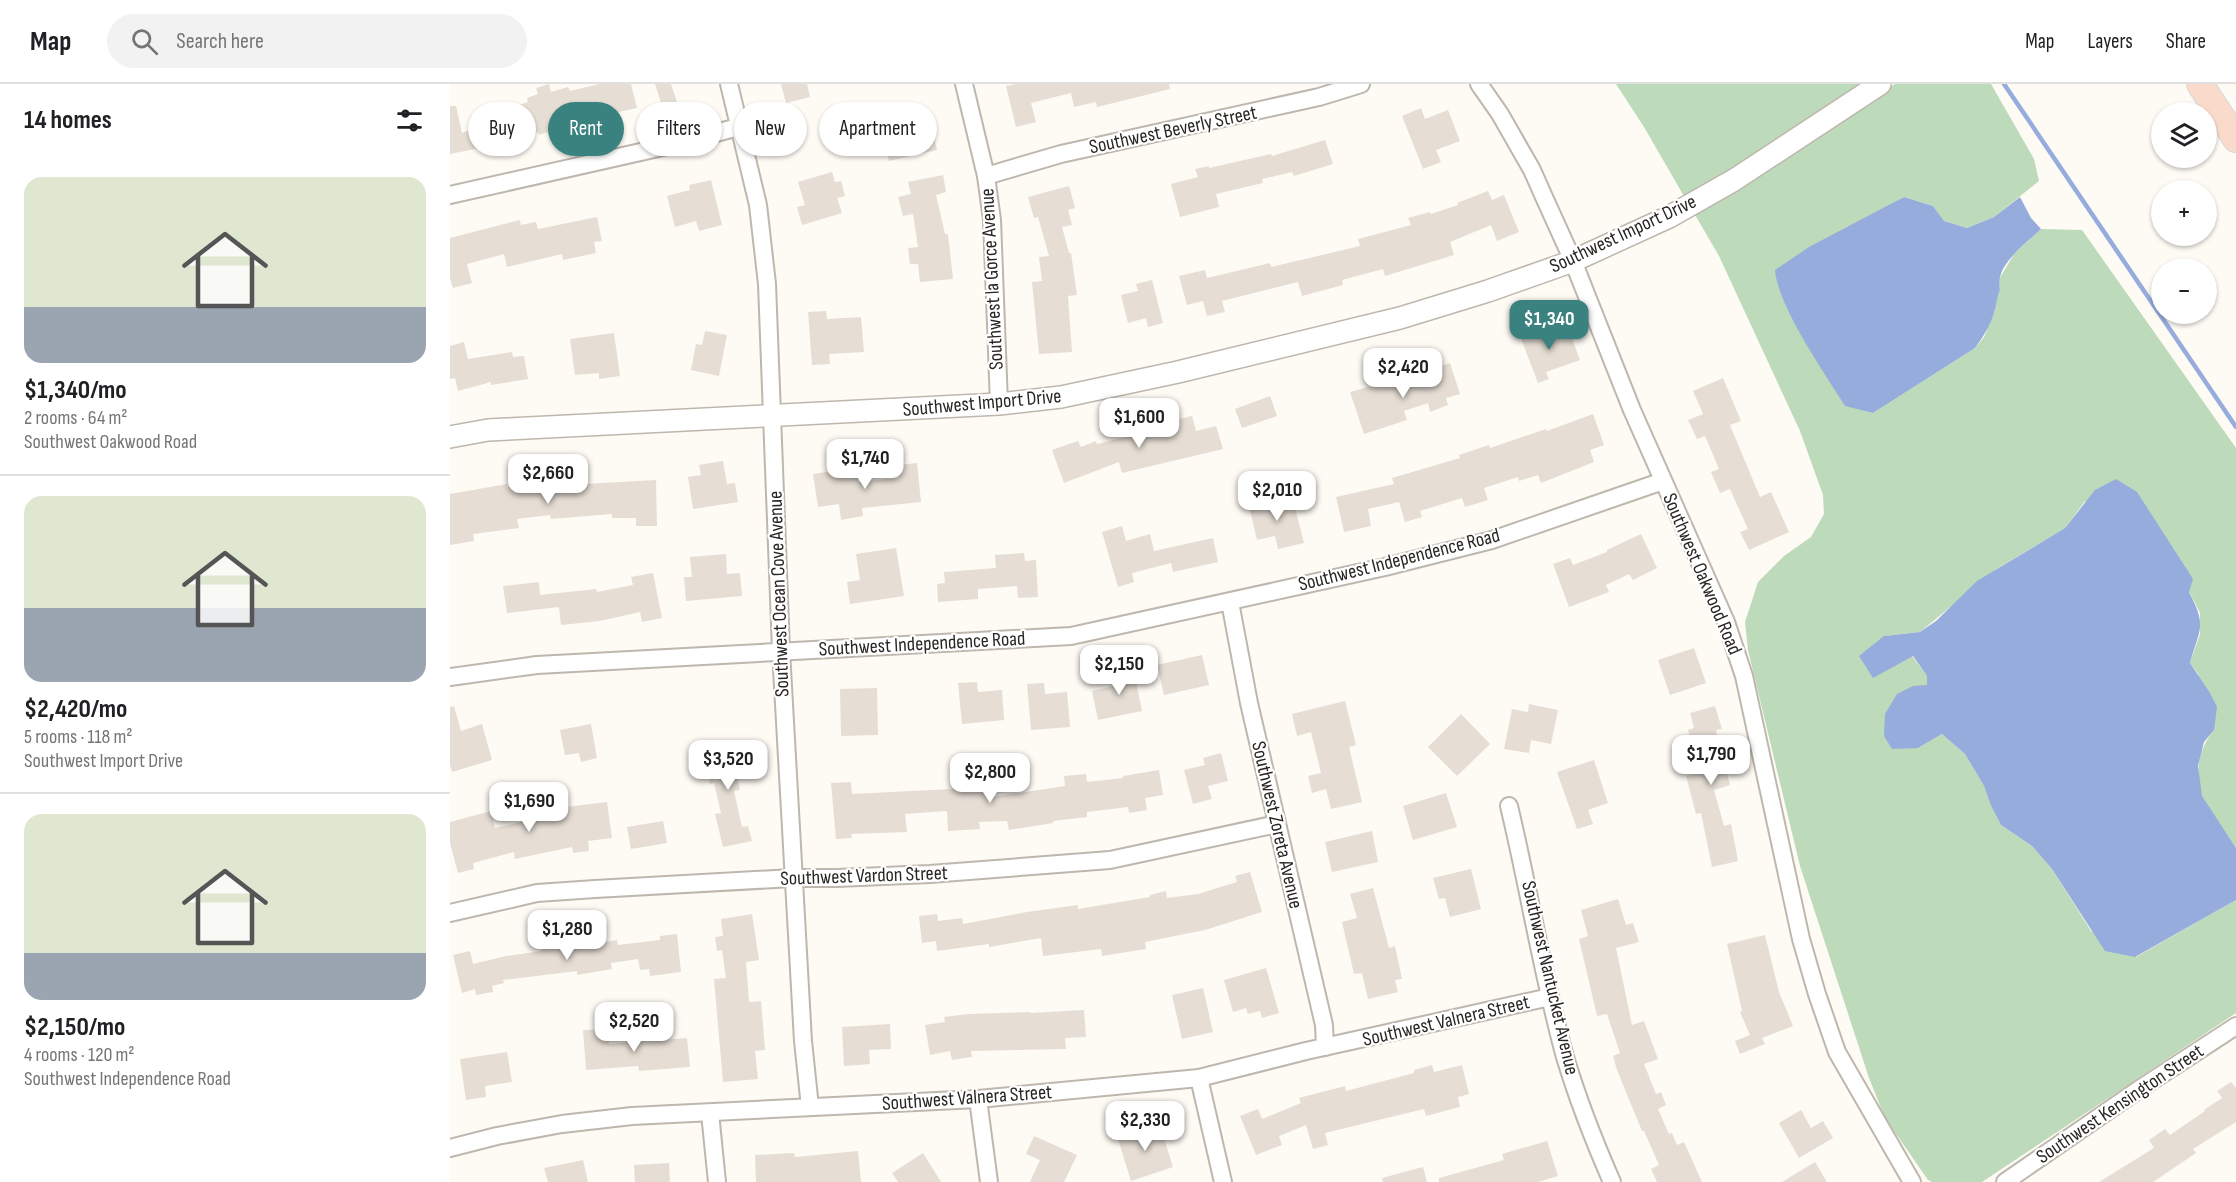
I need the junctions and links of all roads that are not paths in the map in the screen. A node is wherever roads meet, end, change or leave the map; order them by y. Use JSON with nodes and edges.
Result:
{"nodes":[{"id":1,"x":729,"y":84,"type":"edge"},
{"id":2,"x":964,"y":84,"type":"edge"},
{"id":3,"x":1361,"y":84,"type":"edge"},
{"id":4,"x":1479,"y":84,"type":"edge"},
{"id":5,"x":1880,"y":84,"type":"edge"},
{"id":6,"x":2200,"y":84,"type":"edge"},
{"id":7,"x":734,"y":108,"type":"edge"},
{"id":8,"x":734,"y":128,"type":"edge"},
{"id":9,"x":2236,"y":139,"type":"edge"},
{"id":10,"x":745,"y":156,"type":"edge"},
{"id":11,"x":986,"y":176,"type":"junction"},
{"id":12,"x":450,"y":195,"type":"edge"},
{"id":13,"x":1573,"y":261,"type":"junction"},
{"id":14,"x":999,"y":404,"type":"junction"},
{"id":15,"x":773,"y":416,"type":"junction"},
{"id":16,"x":450,"y":437,"type":"edge"},
{"id":17,"x":1663,"y":481,"type":"junction"},
{"id":18,"x":1230,"y":602,"type":"junction"},
{"id":19,"x":781,"y":651,"type":"junction"},
{"id":20,"x":450,"y":677,"type":"edge"},
{"id":21,"x":1509,"y":806,"type":"dead end"},
{"id":22,"x":1277,"y":824,"type":"junction"},
{"id":23,"x":793,"y":878,"type":"junction"},
{"id":24,"x":450,"y":913,"type":"edge"},
{"id":25,"x":1550,"y":997,"type":"junction"},
{"id":26,"x":2236,"y":1026,"type":"edge"},
{"id":27,"x":1325,"y":1047,"type":"junction"},
{"id":28,"x":1199,"y":1078,"type":"junction"},
{"id":29,"x":978,"y":1099,"type":"junction"},
{"id":30,"x":810,"y":1107,"type":"junction"},
{"id":31,"x":710,"y":1113,"type":"junction"},
{"id":32,"x":450,"y":1148,"type":"edge"},
{"id":33,"x":717,"y":1182,"type":"edge"},
{"id":34,"x":989,"y":1182,"type":"edge"},
{"id":35,"x":1223,"y":1182,"type":"edge"},
{"id":36,"x":1612,"y":1182,"type":"edge"},
{"id":37,"x":1912,"y":1182,"type":"edge"},
{"id":38,"x":2005,"y":1182,"type":"edge"}],
"edges":[{"from":1,"to":7,"type":"street","name":"Southwest Ocean Cove Avenue"},
{"from":2,"to":11,"type":"street","name":"Southwest la Gorce Avenue"},
{"from":3,"to":11,"type":"street","name":"Southwest Beverly Street"},
{"from":4,"to":13,"type":"street","name":"Southwest Oakwood Road"},
{"from":5,"to":13,"type":"street","name":"Southwest Import Drive"},
{"from":6,"to":9,"type":"main road"},
{"from":8,"to":12,"type":"street"},
{"from":10,"to":15,"type":"street","name":"Southwest Ocean Cove Avenue"},
{"from":11,"to":14,"type":"street","name":"Southwest la Gorce Avenue"},
{"from":13,"to":14,"type":"street","name":"Southwest Import Drive"},
{"from":13,"to":17,"type":"street","name":"Southwest Oakwood Road"},
{"from":14,"to":15,"type":"street","name":"Southwest Import Drive"},
{"from":15,"to":16,"type":"street","name":"Southwest Import Drive"},
{"from":15,"to":19,"type":"street","name":"Southwest Ocean Cove Avenue"},
{"from":17,"to":18,"type":"street","name":"Southwest Independence Road"},
{"from":17,"to":37,"type":"street","name":"Southwest Oakwood Road"},
{"from":18,"to":19,"type":"street","name":"Southwest Independence Road"},
{"from":18,"to":22,"type":"street","name":"Southwest Zoreta Avenue"},
{"from":19,"to":20,"type":"street","name":"Southwest Independence Road"},
{"from":19,"to":23,"type":"street","name":"Southwest Ocean Cove Avenue"},
{"from":21,"to":25,"type":"street","name":"Southwest Nantucket Avenue"},
{"from":22,"to":23,"type":"street","name":"Southwest Vardon Street"},
{"from":22,"to":27,"type":"street","name":"Southwest Zoreta Avenue"},
{"from":23,"to":24,"type":"street","name":"Southwest Vardon Street"},
{"from":23,"to":30,"type":"street","name":"Southwest Ocean Cove Avenue"},
{"from":25,"to":27,"type":"street","name":"Southwest Valnera Street"},
{"from":25,"to":36,"type":"street","name":"Southwest Nantucket Avenue"},
{"from":26,"to":38,"type":"street","name":"Southwest Kensington Street"},
{"from":27,"to":28,"type":"street","name":"Southwest Valnera Street"},
{"from":28,"to":29,"type":"street","name":"Southwest Valnera Street"},
{"from":28,"to":35,"type":"street"},
{"from":29,"to":30,"type":"street","name":"Southwest Valnera Street"},
{"from":29,"to":34,"type":"street"},
{"from":30,"to":31,"type":"street","name":"Southwest Valnera Street"},
{"from":31,"to":32,"type":"street","name":"Southwest Valnera Street"},
{"from":31,"to":33,"type":"street"}]}
